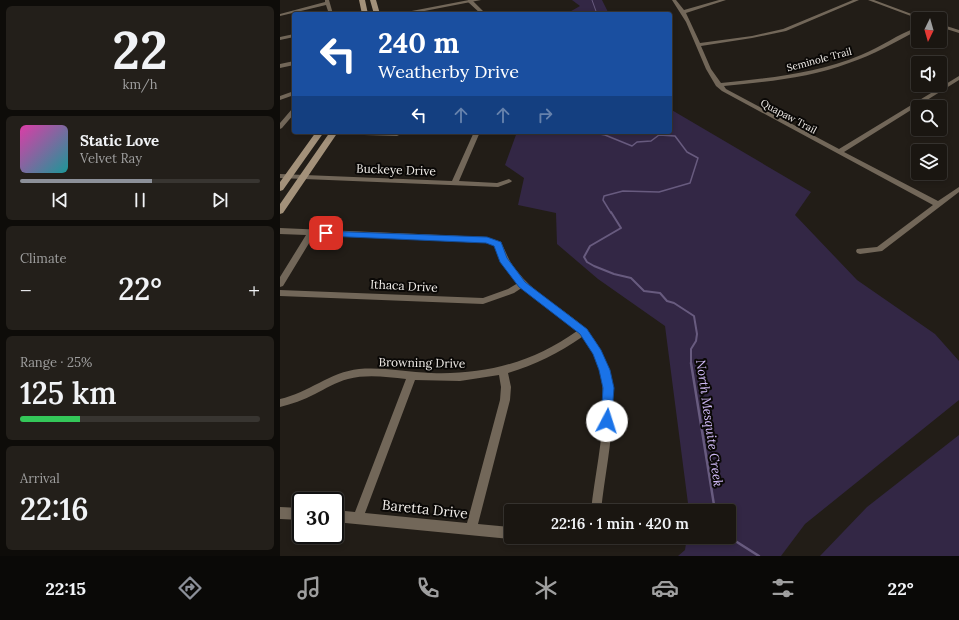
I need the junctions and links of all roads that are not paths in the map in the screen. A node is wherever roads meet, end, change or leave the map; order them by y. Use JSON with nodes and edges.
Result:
{"nodes":[{"id":1,"x":362,"y":0,"type":"edge"},
{"id":2,"x":373,"y":0,"type":"edge"},
{"id":3,"x":478,"y":0,"type":"edge"},
{"id":4,"x":674,"y":0,"type":"edge"},
{"id":5,"x":724,"y":0,"type":"edge"},
{"id":6,"x":857,"y":0,"type":"edge"},
{"id":7,"x":870,"y":0,"type":"edge"},
{"id":8,"x":470,"y":1,"type":"junction"},
{"id":9,"x":328,"y":2,"type":"edge"},
{"id":10,"x":330,"y":12,"type":"edge"},
{"id":11,"x":365,"y":12,"type":"edge"},
{"id":12,"x":376,"y":12,"type":"edge"},
{"id":13,"x":421,"y":12,"type":"edge"},
{"id":14,"x":482,"y":12,"type":"edge"},
{"id":15,"x":684,"y":12,"type":"junction"},
{"id":16,"x":280,"y":15,"type":"edge"},
{"id":17,"x":911,"y":15,"type":"edge"},
{"id":18,"x":947,"y":28,"type":"edge"},
{"id":19,"x":911,"y":32,"type":"edge"},
{"id":20,"x":959,"y":32,"type":"edge"},
{"id":21,"x":292,"y":36,"type":"edge"},
{"id":22,"x":280,"y":39,"type":"edge"},
{"id":23,"x":699,"y":45,"type":"junction"},
{"id":24,"x":292,"y":63,"type":"edge"},
{"id":25,"x":280,"y":66,"type":"edge"},
{"id":26,"x":959,"y":78,"type":"edge"},
{"id":27,"x":718,"y":85,"type":"junction"},
{"id":28,"x":292,"y":94,"type":"edge"},
{"id":29,"x":280,"y":98,"type":"edge"},
{"id":30,"x":292,"y":112,"type":"edge"},
{"id":31,"x":280,"y":127,"type":"edge"},
{"id":32,"x":318,"y":134,"type":"edge"},
{"id":33,"x":333,"y":134,"type":"edge"},
{"id":34,"x":475,"y":134,"type":"edge"},
{"id":35,"x":839,"y":152,"type":"junction"},
{"id":36,"x":284,"y":177,"type":"edge"},
{"id":37,"x":303,"y":178,"type":"junction"},
{"id":38,"x":510,"y":181,"type":"dead end"},
{"id":39,"x":454,"y":184,"type":"junction"},
{"id":40,"x":280,"y":188,"type":"edge"},
{"id":41,"x":959,"y":190,"type":"edge"},
{"id":42,"x":939,"y":205,"type":"junction"},
{"id":43,"x":280,"y":211,"type":"edge"},
{"id":44,"x":280,"y":232,"type":"edge"},
{"id":45,"x":311,"y":233,"type":"junction"},
{"id":46,"x":860,"y":251,"type":"dead end"},
{"id":47,"x":280,"y":284,"type":"edge"},
{"id":48,"x":522,"y":284,"type":"junction"},
{"id":49,"x":280,"y":293,"type":"edge"},
{"id":50,"x":583,"y":332,"type":"junction"},
{"id":51,"x":503,"y":371,"type":"junction"},
{"id":52,"x":412,"y":376,"type":"junction"},
{"id":53,"x":280,"y":403,"type":"edge"},
{"id":54,"x":597,"y":504,"type":"edge"},
{"id":55,"x":280,"y":513,"type":"edge"},
{"id":56,"x":292,"y":514,"type":"edge"},
{"id":57,"x":344,"y":517,"type":"edge"},
{"id":58,"x":358,"y":518,"type":"junction"},
{"id":59,"x":471,"y":529,"type":"junction"},
{"id":60,"x":504,"y":532,"type":"edge"}],
"edges":[{"from":1,"to":11,"type":"main road"},
{"from":2,"to":12,"type":"main road"},
{"from":3,"to":8,"type":"street"},
{"from":4,"to":15,"type":"street","name":"Quapaw Trail"},
{"from":5,"to":15,"type":"street"},
{"from":6,"to":23,"type":"street"},
{"from":7,"to":17,"type":"street"},
{"from":8,"to":13,"type":"street"},
{"from":8,"to":14,"type":"street"},
{"from":9,"to":10,"type":"street"},
{"from":9,"to":16,"type":"street"},
{"from":15,"to":23,"type":"street","name":"Quapaw Trail"},
{"from":18,"to":20,"type":"street"},
{"from":19,"to":27,"type":"street","name":"Seminole Trail"},
{"from":21,"to":22,"type":"street"},
{"from":23,"to":27,"type":"street","name":"Quapaw Trail"},
{"from":24,"to":25,"type":"street"},
{"from":26,"to":35,"type":"street"},
{"from":27,"to":35,"type":"street","name":"Quapaw Trail"},
{"from":28,"to":29,"type":"street"},
{"from":30,"to":31,"type":"street"},
{"from":32,"to":36,"type":"main road"},
{"from":33,"to":37,"type":"main road"},
{"from":34,"to":39,"type":"street"},
{"from":35,"to":42,"type":"street","name":"Quapaw Trail"},
{"from":36,"to":37,"type":"street","name":"Buckeye Drive"},
{"from":36,"to":40,"type":"main road"},
{"from":37,"to":39,"type":"street","name":"Buckeye Drive"},
{"from":37,"to":43,"type":"main road"},
{"from":38,"to":39,"type":"street","name":"Buckeye Drive"},
{"from":41,"to":42,"type":"street"},
{"from":42,"to":46,"type":"street"},
{"from":44,"to":45,"type":"street"},
{"from":45,"to":47,"type":"street"},
{"from":45,"to":48,"type":"street"},
{"from":48,"to":49,"type":"street","name":"Ithaca Drive"},
{"from":48,"to":50,"type":"street"},
{"from":50,"to":51,"type":"street","name":"Browning Drive"},
{"from":50,"to":54,"type":"street"},
{"from":51,"to":52,"type":"street","name":"Browning Drive"},
{"from":51,"to":59,"type":"street"},
{"from":52,"to":53,"type":"street","name":"Browning Drive"},
{"from":52,"to":58,"type":"street"},
{"from":55,"to":56,"type":"street"},
{"from":57,"to":58,"type":"street","name":"Baretta Drive"},
{"from":58,"to":59,"type":"street","name":"Baretta Drive"},
{"from":59,"to":60,"type":"street","name":"Baretta Drive"}]}
